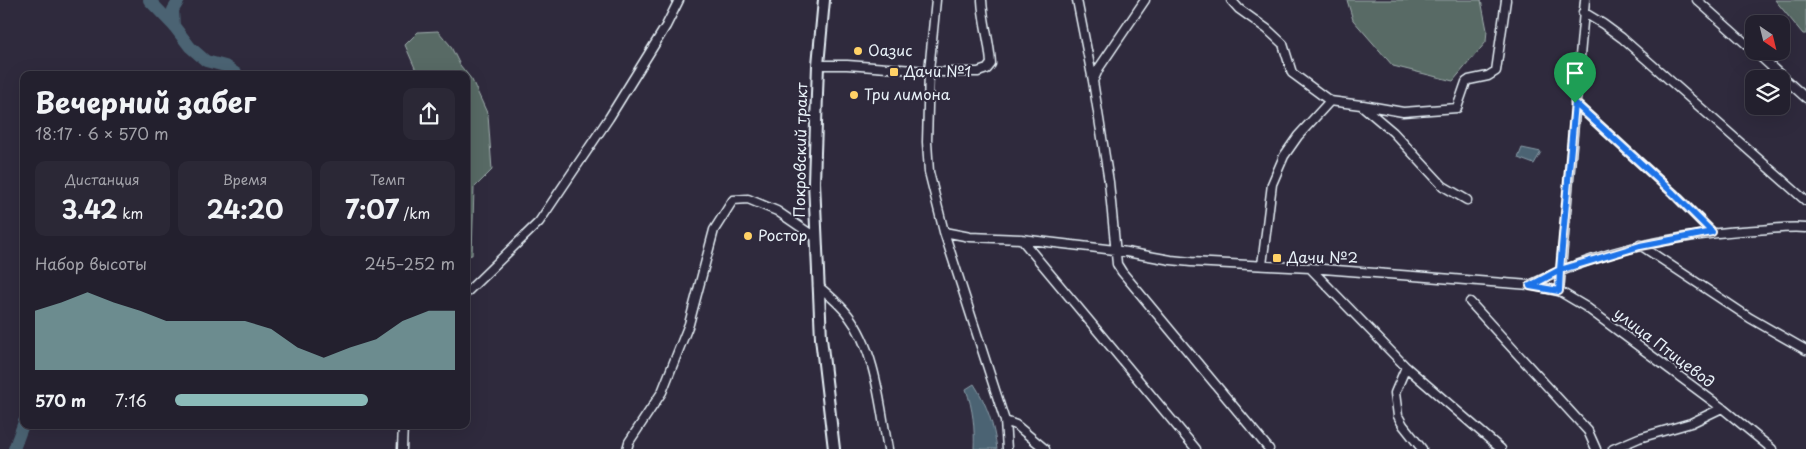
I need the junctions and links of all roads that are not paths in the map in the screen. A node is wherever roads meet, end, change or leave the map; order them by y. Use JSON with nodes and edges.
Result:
{"nodes":[{"id":1,"x":680,"y":0,"type":"edge"},
{"id":2,"x":936,"y":0,"type":"edge"},
{"id":3,"x":982,"y":0,"type":"edge"},
{"id":4,"x":1077,"y":0,"type":"edge"},
{"id":5,"x":1145,"y":0,"type":"edge"},
{"id":6,"x":1231,"y":0,"type":"edge"},
{"id":7,"x":1506,"y":0,"type":"edge"},
{"id":8,"x":1585,"y":0,"type":"edge"},
{"id":9,"x":1697,"y":0,"type":"edge"},
{"id":10,"x":823,"y":2,"type":"edge"},
{"id":11,"x":1583,"y":12,"type":"junction"},
{"id":12,"x":1745,"y":43,"type":"edge"},
{"id":13,"x":1764,"y":60,"type":"edge"},
{"id":14,"x":818,"y":65,"type":"junction"},
{"id":15,"x":929,"y":71,"type":"junction"},
{"id":16,"x":1093,"y":81,"type":"junction"},
{"id":17,"x":1806,"y":98,"type":"edge"},
{"id":18,"x":1330,"y":102,"type":"junction"},
{"id":19,"x":1575,"y":103,"type":"junction"},
{"id":20,"x":1361,"y":105,"type":"junction"},
{"id":21,"x":1467,"y":200,"type":"dead end"},
{"id":22,"x":1806,"y":201,"type":"edge"},
{"id":23,"x":1806,"y":227,"type":"edge"},
{"id":24,"x":944,"y":232,"type":"junction"},
{"id":25,"x":1712,"y":232,"type":"junction"},
{"id":26,"x":815,"y":237,"type":"junction"},
{"id":27,"x":1021,"y":240,"type":"junction"},
{"id":28,"x":1640,"y":246,"type":"junction"},
{"id":29,"x":1115,"y":250,"type":"junction"},
{"id":30,"x":1262,"y":265,"type":"junction"},
{"id":31,"x":1310,"y":268,"type":"junction"},
{"id":32,"x":1560,"y":270,"type":"junction"},
{"id":33,"x":818,"y":286,"type":"junction"},
{"id":34,"x":1530,"y":286,"type":"junction"},
{"id":35,"x":470,"y":289,"type":"edge"},
{"id":36,"x":1559,"y":291,"type":"junction"},
{"id":37,"x":1470,"y":302,"type":"dead end"},
{"id":38,"x":1806,"y":350,"type":"edge"},
{"id":39,"x":1406,"y":367,"type":"junction"},
{"id":40,"x":1722,"y":408,"type":"junction"},
{"id":41,"x":1005,"y":421,"type":"junction"},
{"id":42,"x":403,"y":429,"type":"edge"},
{"id":43,"x":402,"y":449,"type":"edge"},
{"id":44,"x":627,"y":449,"type":"edge"},
{"id":45,"x":834,"y":449,"type":"edge"},
{"id":46,"x":888,"y":449,"type":"edge"},
{"id":47,"x":1007,"y":449,"type":"edge"},
{"id":48,"x":1046,"y":449,"type":"edge"},
{"id":49,"x":1196,"y":449,"type":"edge"},
{"id":50,"x":1270,"y":449,"type":"edge"},
{"id":51,"x":1422,"y":449,"type":"edge"},
{"id":52,"x":1501,"y":449,"type":"edge"},
{"id":53,"x":1596,"y":449,"type":"edge"},
{"id":54,"x":1613,"y":449,"type":"edge"},
{"id":55,"x":1772,"y":449,"type":"edge"}],
"edges":[{"from":1,"to":35,"type":"street"},
{"from":2,"to":15,"type":"street"},
{"from":3,"to":15,"type":"street"},
{"from":4,"to":16,"type":"street"},
{"from":5,"to":16,"type":"street"},
{"from":6,"to":18,"type":"street"},
{"from":7,"to":20,"type":"street"},
{"from":8,"to":11,"type":"street"},
{"from":9,"to":12,"type":"street"},
{"from":10,"to":14,"type":"main road","name":"Покровский тракт"},
{"from":11,"to":19,"type":"street"},
{"from":11,"to":22,"type":"street"},
{"from":13,"to":17,"type":"street"},
{"from":14,"to":15,"type":"street"},
{"from":14,"to":26,"type":"main road","name":"Покровский тракт"},
{"from":15,"to":24,"type":"street"},
{"from":16,"to":29,"type":"street"},
{"from":18,"to":20,"type":"street"},
{"from":18,"to":30,"type":"street"},
{"from":19,"to":25,"type":"street"},
{"from":19,"to":32,"type":"street"},
{"from":20,"to":21,"type":"street"},
{"from":23,"to":25,"type":"street"},
{"from":24,"to":27,"type":"street","name":"улица Птицевод"},
{"from":24,"to":41,"type":"street"},
{"from":25,"to":28,"type":"street"},
{"from":26,"to":33,"type":"main road","name":"Покровский тракт"},
{"from":26,"to":44,"type":"street"},
{"from":27,"to":29,"type":"street","name":"улица Птицевод"},
{"from":27,"to":49,"type":"street"},
{"from":28,"to":32,"type":"street"},
{"from":28,"to":38,"type":"street"},
{"from":29,"to":30,"type":"street","name":"улица Птицевод"},
{"from":29,"to":50,"type":"street"},
{"from":30,"to":31,"type":"street","name":"улица Птицевод"},
{"from":31,"to":34,"type":"street","name":"улица Птицевод"},
{"from":31,"to":39,"type":"street"},
{"from":32,"to":34,"type":"street"},
{"from":32,"to":36,"type":"street"},
{"from":33,"to":45,"type":"main road","name":"Покровский тракт"},
{"from":33,"to":46,"type":"street"},
{"from":34,"to":36,"type":"street","name":"улица Птицевод"},
{"from":36,"to":40,"type":"street","name":"улица Птицевод"},
{"from":37,"to":53,"type":"street"},
{"from":39,"to":51,"type":"street"},
{"from":39,"to":52,"type":"street"},
{"from":40,"to":54,"type":"street"},
{"from":40,"to":55,"type":"street","name":"улица Птицевод"},
{"from":41,"to":47,"type":"street"},
{"from":41,"to":48,"type":"street"},
{"from":42,"to":43,"type":"street"}]}
